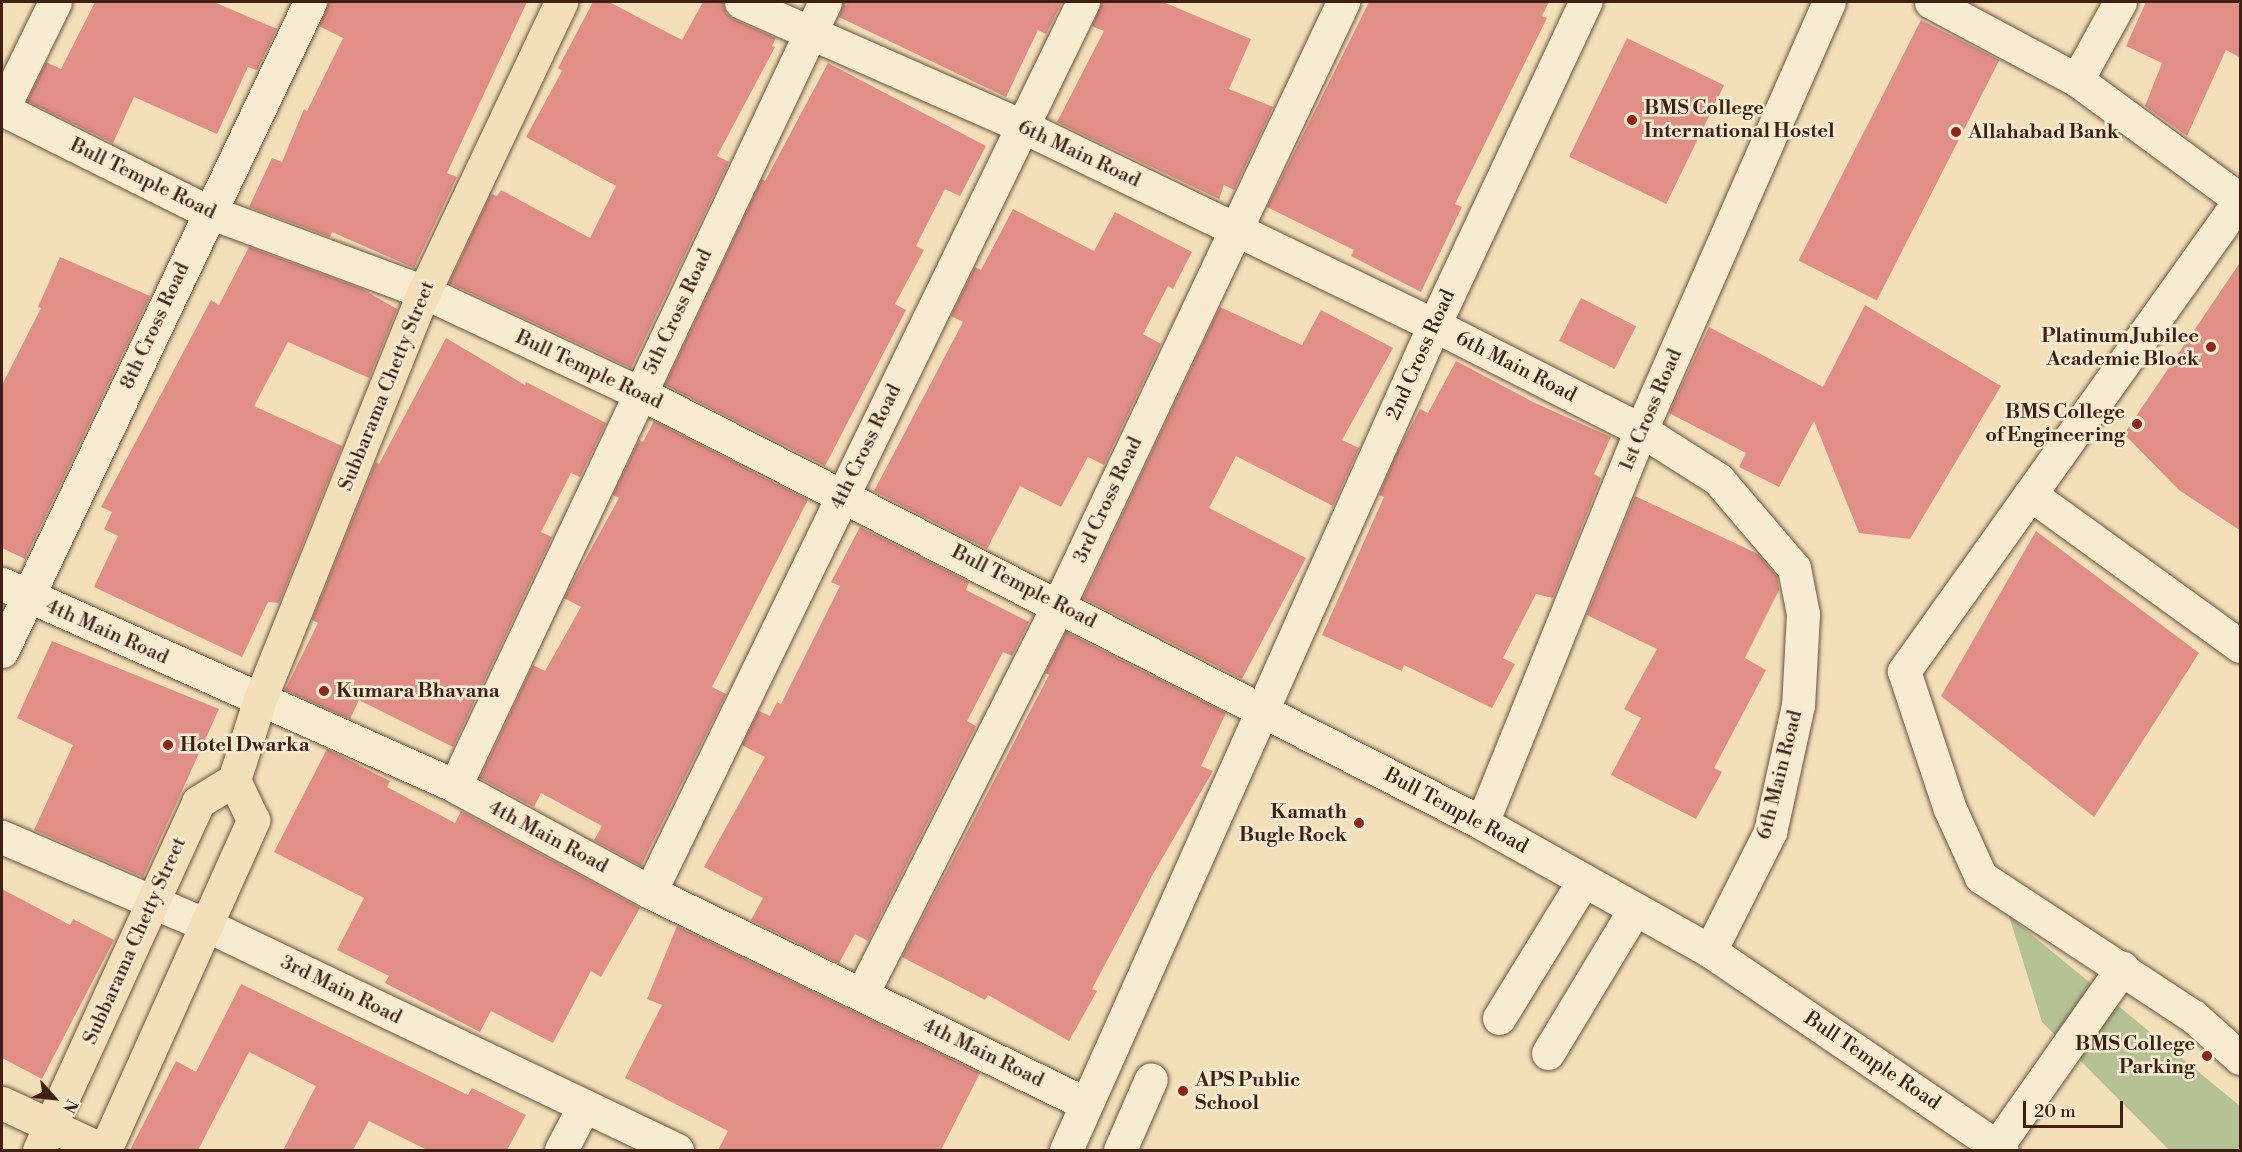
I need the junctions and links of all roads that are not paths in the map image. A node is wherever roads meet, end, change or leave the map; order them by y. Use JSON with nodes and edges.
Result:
{"nodes":[{"id":1,"x":55,"y":2,"type":"edge"},
{"id":2,"x":310,"y":2,"type":"edge"},
{"id":3,"x":561,"y":2,"type":"edge"},
{"id":4,"x":741,"y":2,"type":"edge"},
{"id":5,"x":825,"y":2,"type":"edge"},
{"id":6,"x":1083,"y":2,"type":"edge"},
{"id":7,"x":1343,"y":2,"type":"edge"},
{"id":8,"x":1585,"y":2,"type":"edge"},
{"id":9,"x":1829,"y":2,"type":"edge"},
{"id":10,"x":1931,"y":2,"type":"edge"},
{"id":11,"x":2120,"y":2,"type":"edge"},
{"id":12,"x":1984,"y":13,"type":"edge"},
{"id":13,"x":810,"y":34,"type":"junction"},
{"id":14,"x":2077,"y":80,"type":"junction"},
{"id":15,"x":2,"y":109,"type":"edge"},
{"id":16,"x":1024,"y":127,"type":"junction"},
{"id":17,"x":2240,"y":200,"type":"edge"},
{"id":18,"x":209,"y":212,"type":"junction"},
{"id":19,"x":1236,"y":228,"type":"junction"},
{"id":20,"x":424,"y":292,"type":"junction"},
{"id":21,"x":1434,"y":325,"type":"junction"},
{"id":22,"x":640,"y":393,"type":"junction"},
{"id":23,"x":1641,"y":430,"type":"junction"},
{"id":24,"x":2030,"y":494,"type":"junction"},
{"id":25,"x":842,"y":496,"type":"junction"},
{"id":26,"x":14,"y":590,"type":"edge"},
{"id":27,"x":1059,"y":604,"type":"junction"},
{"id":28,"x":2241,"y":645,"type":"edge"},
{"id":29,"x":2,"y":651,"type":"edge"},
{"id":30,"x":260,"y":699,"type":"junction"},
{"id":31,"x":1262,"y":710,"type":"junction"},
{"id":32,"x":234,"y":780,"type":"junction"},
{"id":33,"x":455,"y":786,"type":"junction"},
{"id":34,"x":1482,"y":823,"type":"junction"},
{"id":35,"x":2,"y":837,"type":"edge"},
{"id":36,"x":1584,"y":880,"type":"junction"},
{"id":37,"x":650,"y":892,"type":"junction"},
{"id":38,"x":152,"y":903,"type":"junction"},
{"id":39,"x":1635,"y":909,"type":"junction"},
{"id":40,"x":206,"y":925,"type":"junction"},
{"id":41,"x":1710,"y":951,"type":"junction"},
{"id":42,"x":2122,"y":968,"type":"junction"},
{"id":43,"x":862,"y":994,"type":"junction"},
{"id":44,"x":1499,"y":1018,"type":"dead end"},
{"id":45,"x":1548,"y":1053,"type":"dead end"},
{"id":46,"x":2241,"y":1058,"type":"edge"},
{"id":47,"x":1151,"y":1079,"type":"dead end"},
{"id":48,"x":2,"y":1103,"type":"edge"},
{"id":49,"x":1086,"y":1104,"type":"junction"},
{"id":50,"x":584,"y":1106,"type":"junction"},
{"id":51,"x":45,"y":1138,"type":"edge"},
{"id":52,"x":2000,"y":1148,"type":"edge"},
{"id":53,"x":104,"y":1150,"type":"edge"},
{"id":54,"x":561,"y":1150,"type":"edge"},
{"id":55,"x":677,"y":1150,"type":"edge"},
{"id":56,"x":1066,"y":1150,"type":"edge"},
{"id":57,"x":1119,"y":1150,"type":"edge"}],
"edges":[{"from":1,"to":15,"type":"street"},
{"from":2,"to":18,"type":"street","name":"8th Cross Road"},
{"from":3,"to":20,"type":"main road","name":"Subbarama Chetty Street"},
{"from":4,"to":13,"type":"street","name":"6th Main Road"},
{"from":5,"to":13,"type":"street","name":"5th Cross Road"},
{"from":6,"to":16,"type":"street","name":"4th Cross Road"},
{"from":7,"to":19,"type":"street","name":"3rd Cross Road"},
{"from":8,"to":21,"type":"street","name":"2nd Cross Road"},
{"from":9,"to":23,"type":"street","name":"1st Cross Road"},
{"from":10,"to":12,"type":"street"},
{"from":11,"to":14,"type":"street"},
{"from":12,"to":14,"type":"street"},
{"from":13,"to":16,"type":"street","name":"6th Main Road"},
{"from":13,"to":22,"type":"street","name":"5th Cross Road"},
{"from":14,"to":17,"type":"street"},
{"from":15,"to":18,"type":"street","name":"Bull Temple Road"},
{"from":16,"to":19,"type":"street","name":"6th Main Road"},
{"from":16,"to":25,"type":"street","name":"4th Cross Road"},
{"from":17,"to":24,"type":"street"},
{"from":18,"to":20,"type":"street","name":"Bull Temple Road"},
{"from":18,"to":26,"type":"street","name":"8th Cross Road"},
{"from":19,"to":21,"type":"street","name":"6th Main Road"},
{"from":19,"to":27,"type":"street","name":"3rd Cross Road"},
{"from":20,"to":22,"type":"street","name":"Bull Temple Road"},
{"from":20,"to":30,"type":"main road","name":"Subbarama Chetty Street"},
{"from":21,"to":23,"type":"street","name":"6th Main Road"},
{"from":21,"to":31,"type":"street","name":"2nd Cross Road"},
{"from":22,"to":25,"type":"street","name":"Bull Temple Road"},
{"from":22,"to":33,"type":"street","name":"5th Cross Road"},
{"from":23,"to":34,"type":"street","name":"1st Cross Road"},
{"from":23,"to":41,"type":"street","name":"6th Main Road"},
{"from":24,"to":28,"type":"street"},
{"from":24,"to":42,"type":"street"},
{"from":25,"to":27,"type":"street","name":"Bull Temple Road"},
{"from":25,"to":37,"type":"street","name":"4th Cross Road"},
{"from":26,"to":29,"type":"street","name":"8th Cross Road"},
{"from":26,"to":30,"type":"street","name":"4th Main Road"},
{"from":27,"to":31,"type":"street","name":"Bull Temple Road"},
{"from":27,"to":43,"type":"street","name":"3rd Cross Road"},
{"from":30,"to":32,"type":"main road","name":"Subbarama Chetty Street"},
{"from":30,"to":33,"type":"street","name":"4th Main Road"},
{"from":31,"to":34,"type":"street","name":"Bull Temple Road"},
{"from":31,"to":49,"type":"street","name":"2nd Cross Road"},
{"from":32,"to":38,"type":"main road","name":"Subbarama Chetty Street"},
{"from":32,"to":40,"type":"main road"},
{"from":33,"to":37,"type":"street","name":"4th Main Road"},
{"from":34,"to":36,"type":"street","name":"Bull Temple Road"},
{"from":35,"to":38,"type":"street","name":"3rd Main Road"},
{"from":36,"to":39,"type":"street","name":"Bull Temple Road"},
{"from":36,"to":44,"type":"street"},
{"from":37,"to":43,"type":"street","name":"4th Main Road"},
{"from":38,"to":40,"type":"street","name":"3rd Main Road"},
{"from":38,"to":51,"type":"main road","name":"Subbarama Chetty Street"},
{"from":39,"to":41,"type":"street","name":"Bull Temple Road"},
{"from":39,"to":45,"type":"street"},
{"from":40,"to":50,"type":"street","name":"3rd Main Road"},
{"from":40,"to":53,"type":"main road"},
{"from":41,"to":52,"type":"street","name":"Bull Temple Road"},
{"from":42,"to":46,"type":"street"},
{"from":42,"to":52,"type":"street"},
{"from":43,"to":49,"type":"street","name":"4th Main Road"},
{"from":47,"to":57,"type":"street"},
{"from":48,"to":51,"type":"main road"},
{"from":49,"to":56,"type":"street","name":"2nd Cross Road"},
{"from":50,"to":54,"type":"street"},
{"from":50,"to":55,"type":"street","name":"3rd Main Road"},
{"from":51,"to":53,"type":"main road"}]}
